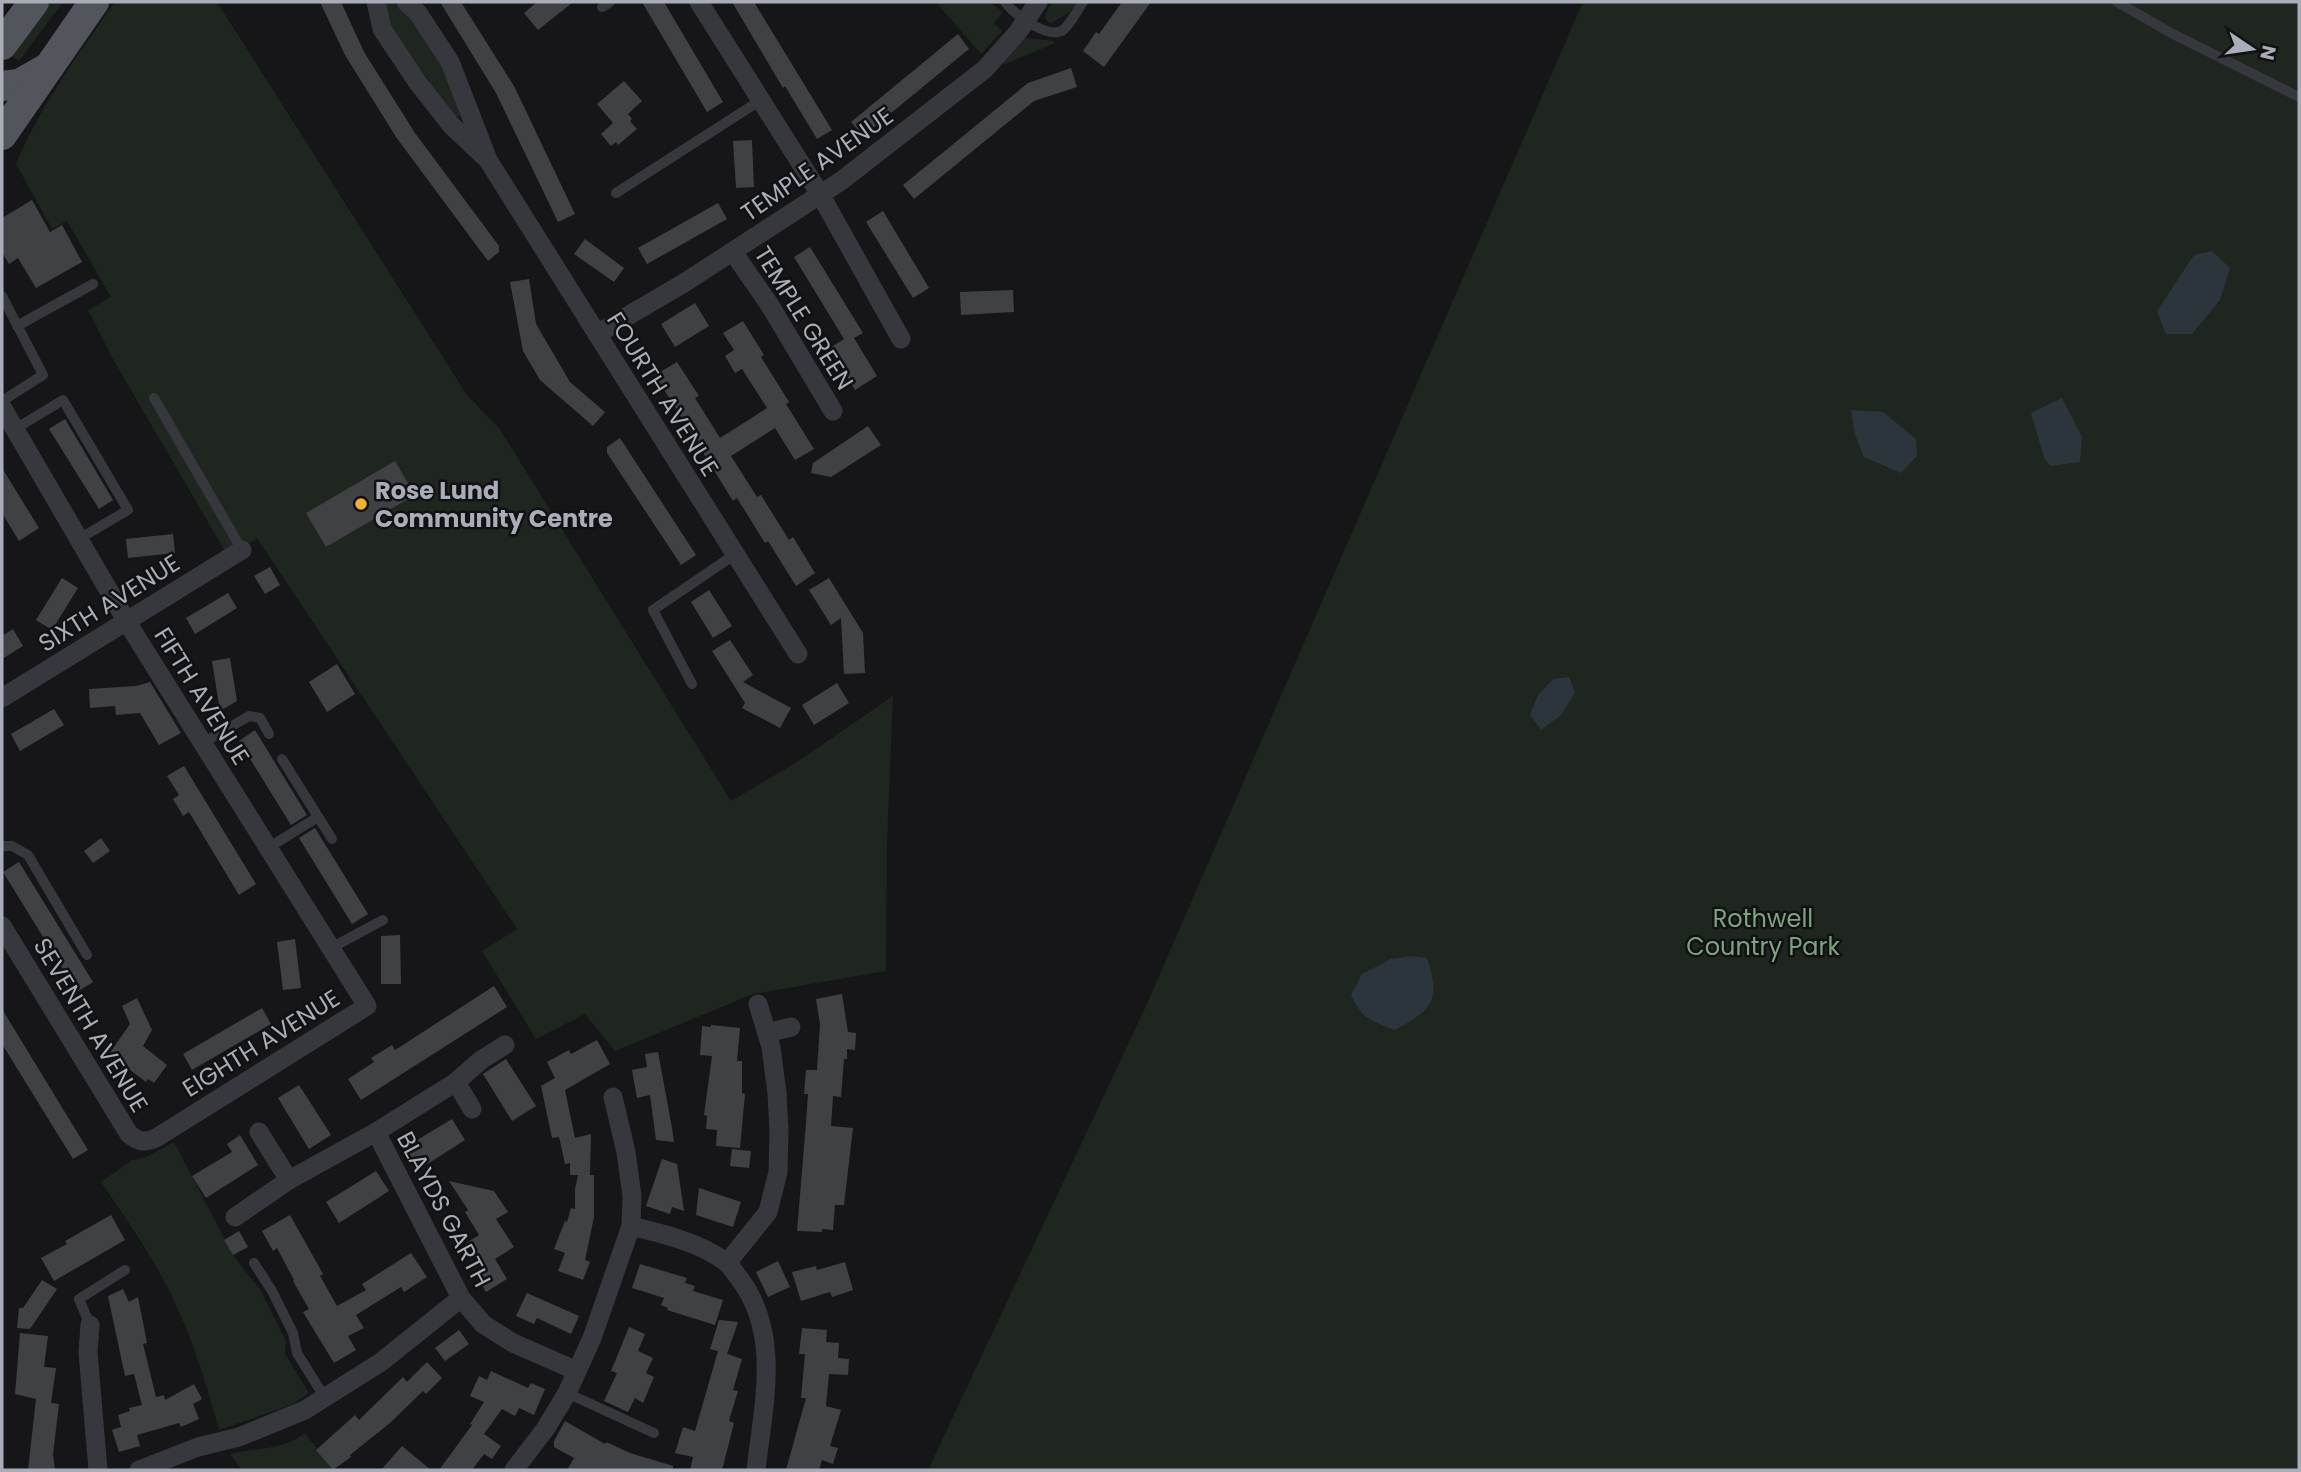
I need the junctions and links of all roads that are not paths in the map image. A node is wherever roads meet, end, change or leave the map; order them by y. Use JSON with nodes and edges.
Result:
{"nodes":[{"id":1,"x":34,"y":2,"type":"edge"},
{"id":2,"x":94,"y":2,"type":"edge"},
{"id":3,"x":376,"y":2,"type":"edge"},
{"id":4,"x":406,"y":2,"type":"edge"},
{"id":5,"x":699,"y":2,"type":"edge"},
{"id":6,"x":1005,"y":2,"type":"edge"},
{"id":7,"x":1038,"y":2,"type":"edge"},
{"id":8,"x":1083,"y":2,"type":"edge"},
{"id":9,"x":2117,"y":2,"type":"edge"},
{"id":10,"x":1026,"y":20,"type":"junction"},
{"id":11,"x":2,"y":45,"type":"edge"},
{"id":12,"x":49,"y":67,"type":"junction"},
{"id":13,"x":2,"y":86,"type":"edge"},
{"id":14,"x":2299,"y":97,"type":"edge"},
{"id":15,"x":761,"y":100,"type":"junction"},
{"id":16,"x":2,"y":135,"type":"edge"},
{"id":17,"x":488,"y":160,"type":"junction"},
{"id":18,"x":616,"y":193,"type":"dead end"},
{"id":19,"x":820,"y":194,"type":"junction"},
{"id":20,"x":733,"y":252,"type":"junction"},
{"id":21,"x":93,"y":284,"type":"dead end"},
{"id":22,"x":2,"y":296,"type":"edge"},
{"id":23,"x":17,"y":326,"type":"junction"},
{"id":24,"x":597,"y":334,"type":"junction"},
{"id":25,"x":901,"y":339,"type":"dead end"},
{"id":26,"x":154,"y":398,"type":"dead end"},
{"id":27,"x":2,"y":401,"type":"edge"},
{"id":28,"x":2,"y":407,"type":"edge"},
{"id":29,"x":833,"y":411,"type":"dead end"},
{"id":30,"x":15,"y":429,"type":"junction"},
{"id":31,"x":79,"y":539,"type":"junction"},
{"id":32,"x":242,"y":550,"type":"joint"},
{"id":33,"x":734,"y":555,"type":"junction"},
{"id":34,"x":127,"y":622,"type":"junction"},
{"id":35,"x":798,"y":653,"type":"dead end"},
{"id":36,"x":692,"y":684,"type":"dead end"},
{"id":37,"x":2,"y":698,"type":"edge"},
{"id":38,"x":269,"y":734,"type":"dead end"},
{"id":39,"x":203,"y":743,"type":"junction"},
{"id":40,"x":282,"y":758,"type":"dead end"},
{"id":41,"x":318,"y":817,"type":"junction"},
{"id":42,"x":332,"y":839,"type":"dead end"},
{"id":43,"x":2,"y":846,"type":"edge"},
{"id":44,"x":268,"y":848,"type":"junction"},
{"id":45,"x":383,"y":920,"type":"dead end"},
{"id":46,"x":2,"y":926,"type":"edge"},
{"id":47,"x":331,"y":948,"type":"junction"},
{"id":48,"x":87,"y":955,"type":"dead end"},
{"id":49,"x":758,"y":1004,"type":"dead end"},
{"id":50,"x":367,"y":1006,"type":"joint"},
{"id":51,"x":791,"y":1027,"type":"dead end"},
{"id":52,"x":767,"y":1033,"type":"junction"},
{"id":53,"x":505,"y":1045,"type":"dead end"},
{"id":54,"x":456,"y":1082,"type":"junction"},
{"id":55,"x":612,"y":1097,"type":"dead end"},
{"id":56,"x":472,"y":1109,"type":"dead end"},
{"id":57,"x":259,"y":1132,"type":"dead end"},
{"id":58,"x":376,"y":1132,"type":"junction"},
{"id":59,"x":145,"y":1142,"type":"joint"},
{"id":60,"x":289,"y":1180,"type":"junction"},
{"id":61,"x":235,"y":1217,"type":"dead end"},
{"id":62,"x":631,"y":1226,"type":"junction"},
{"id":63,"x":254,"y":1263,"type":"dead end"},
{"id":64,"x":727,"y":1263,"type":"junction"},
{"id":65,"x":124,"y":1270,"type":"dead end"},
{"id":66,"x":461,"y":1298,"type":"junction"},
{"id":67,"x":90,"y":1325,"type":"joint"},
{"id":68,"x":577,"y":1371,"type":"junction"},
{"id":69,"x":567,"y":1393,"type":"junction"},
{"id":70,"x":326,"y":1398,"type":"junction"},
{"id":71,"x":654,"y":1433,"type":"dead end"},
{"id":72,"x":98,"y":1470,"type":"edge"},
{"id":73,"x":139,"y":1470,"type":"edge"},
{"id":74,"x":514,"y":1470,"type":"edge"},
{"id":75,"x":756,"y":1470,"type":"edge"}],
"edges":[{"from":1,"to":11,"type":"main road"},
{"from":2,"to":12,"type":"main road"},
{"from":3,"to":17,"type":"street","name":"FOURTH AVENUE"},
{"from":4,"to":17,"type":"street","name":"FOURTH AVENUE"},
{"from":5,"to":15,"type":"street"},
{"from":6,"to":10,"type":"lane"},
{"from":7,"to":10,"type":"street","name":"TEMPLE AVENUE"},
{"from":8,"to":10,"type":"lane"},
{"from":9,"to":14,"type":"lane"},
{"from":10,"to":19,"type":"street","name":"TEMPLE AVENUE"},
{"from":12,"to":13,"type":"main road"},
{"from":12,"to":16,"type":"main road"},
{"from":15,"to":18,"type":"lane"},
{"from":15,"to":19,"type":"street"},
{"from":17,"to":24,"type":"street","name":"FOURTH AVENUE"},
{"from":19,"to":20,"type":"street","name":"TEMPLE AVENUE"},
{"from":19,"to":25,"type":"street"},
{"from":20,"to":24,"type":"street","name":"TEMPLE AVENUE"},
{"from":20,"to":29,"type":"street","name":"TEMPLE GREEN"},
{"from":21,"to":23,"type":"lane"},
{"from":22,"to":23,"type":"lane"},
{"from":23,"to":27,"type":"lane"},
{"from":24,"to":33,"type":"street","name":"FOURTH AVENUE"},
{"from":26,"to":32,"type":"lane"},
{"from":28,"to":30,"type":"street","name":"FIFTH AVENUE"},
{"from":30,"to":31,"type":"street","name":"FIFTH AVENUE"},
{"from":30,"to":31,"type":"lane"},
{"from":31,"to":34,"type":"street","name":"FIFTH AVENUE"},
{"from":32,"to":34,"type":"street","name":"SIXTH AVENUE"},
{"from":33,"to":35,"type":"street","name":"FOURTH AVENUE"},
{"from":33,"to":36,"type":"lane"},
{"from":34,"to":37,"type":"street","name":"SIXTH AVENUE"},
{"from":34,"to":39,"type":"street","name":"FIFTH AVENUE"},
{"from":38,"to":39,"type":"lane"},
{"from":39,"to":44,"type":"street","name":"FIFTH AVENUE"},
{"from":40,"to":41,"type":"lane"},
{"from":41,"to":42,"type":"lane"},
{"from":41,"to":44,"type":"lane"},
{"from":43,"to":48,"type":"lane"},
{"from":44,"to":47,"type":"street","name":"FIFTH AVENUE"},
{"from":45,"to":47,"type":"lane"},
{"from":46,"to":59,"type":"street","name":"SEVENTH AVENUE"},
{"from":47,"to":50,"type":"street","name":"FIFTH AVENUE"},
{"from":49,"to":52,"type":"street"},
{"from":50,"to":59,"type":"street","name":"EIGHTH AVENUE"},
{"from":51,"to":52,"type":"street"},
{"from":52,"to":64,"type":"street"},
{"from":53,"to":54,"type":"street","name":"BLAYDS GARTH"},
{"from":54,"to":56,"type":"street"},
{"from":54,"to":58,"type":"street","name":"BLAYDS GARTH"},
{"from":55,"to":62,"type":"street"},
{"from":57,"to":60,"type":"street"},
{"from":58,"to":60,"type":"street","name":"BLAYDS GARTH"},
{"from":58,"to":66,"type":"street","name":"BLAYDS GARTH"},
{"from":60,"to":61,"type":"street","name":"BLAYDS GARTH"},
{"from":62,"to":64,"type":"street"},
{"from":62,"to":68,"type":"street"},
{"from":63,"to":70,"type":"lane"},
{"from":64,"to":75,"type":"street"},
{"from":65,"to":67,"type":"lane"},
{"from":66,"to":68,"type":"street","name":"BLAYDS GARTH"},
{"from":66,"to":70,"type":"street"},
{"from":67,"to":72,"type":"street"},
{"from":68,"to":69,"type":"street"},
{"from":69,"to":71,"type":"lane"},
{"from":69,"to":74,"type":"street"},
{"from":70,"to":73,"type":"street"}]}
